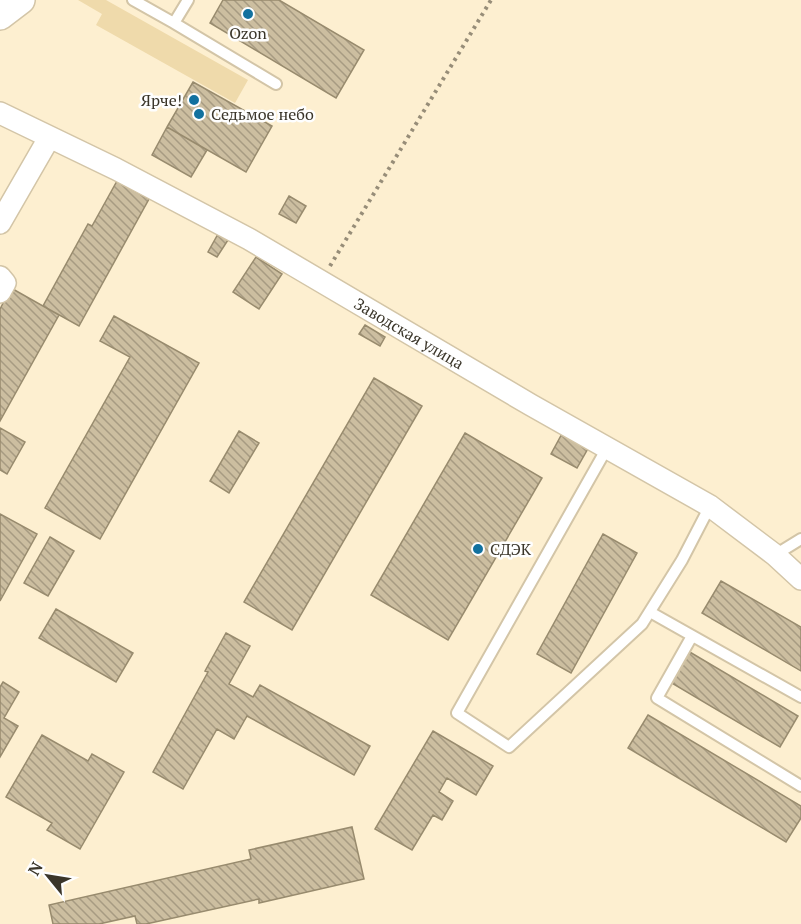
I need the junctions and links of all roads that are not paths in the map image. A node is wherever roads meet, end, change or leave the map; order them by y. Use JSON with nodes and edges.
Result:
{"nodes":[{"id":1,"x":21,"y":0,"type":"edge"},
{"id":2,"x":133,"y":0,"type":"edge"},
{"id":3,"x":188,"y":0,"type":"edge"},
{"id":4,"x":0,"y":16,"type":"edge"},
{"id":5,"x":174,"y":23,"type":"junction"},
{"id":6,"x":276,"y":84,"type":"dead end"},
{"id":7,"x":0,"y":113,"type":"edge"},
{"id":8,"x":49,"y":138,"type":"junction"},
{"id":9,"x":0,"y":223,"type":"edge"},
{"id":10,"x":0,"y":277,"type":"edge"},
{"id":11,"x":0,"y":292,"type":"edge"},
{"id":12,"x":607,"y":448,"type":"junction"},
{"id":13,"x":710,"y":506,"type":"junction"},
{"id":14,"x":801,"y":538,"type":"edge"},
{"id":15,"x":775,"y":555,"type":"junction"},
{"id":16,"x":801,"y":579,"type":"edge"},
{"id":17,"x":650,"y":612,"type":"junction"},
{"id":18,"x":692,"y":636,"type":"junction"},
{"id":19,"x":801,"y":697,"type":"edge"},
{"id":20,"x":801,"y":786,"type":"edge"}],
"edges":[{"from":1,"to":4,"type":"street"},
{"from":2,"to":5,"type":"lane"},
{"from":3,"to":5,"type":"lane"},
{"from":5,"to":6,"type":"lane"},
{"from":7,"to":8,"type":"street","name":"Заводская улица"},
{"from":8,"to":9,"type":"street"},
{"from":8,"to":12,"type":"street","name":"Заводская улица"},
{"from":10,"to":11,"type":"street"},
{"from":12,"to":13,"type":"street","name":"Заводская улица"},
{"from":12,"to":17,"type":"lane"},
{"from":13,"to":15,"type":"street","name":"Заводская улица"},
{"from":13,"to":17,"type":"lane"},
{"from":14,"to":15,"type":"lane"},
{"from":15,"to":16,"type":"street","name":"Заводская улица"},
{"from":17,"to":18,"type":"lane"},
{"from":18,"to":19,"type":"lane"},
{"from":18,"to":20,"type":"lane"}]}
